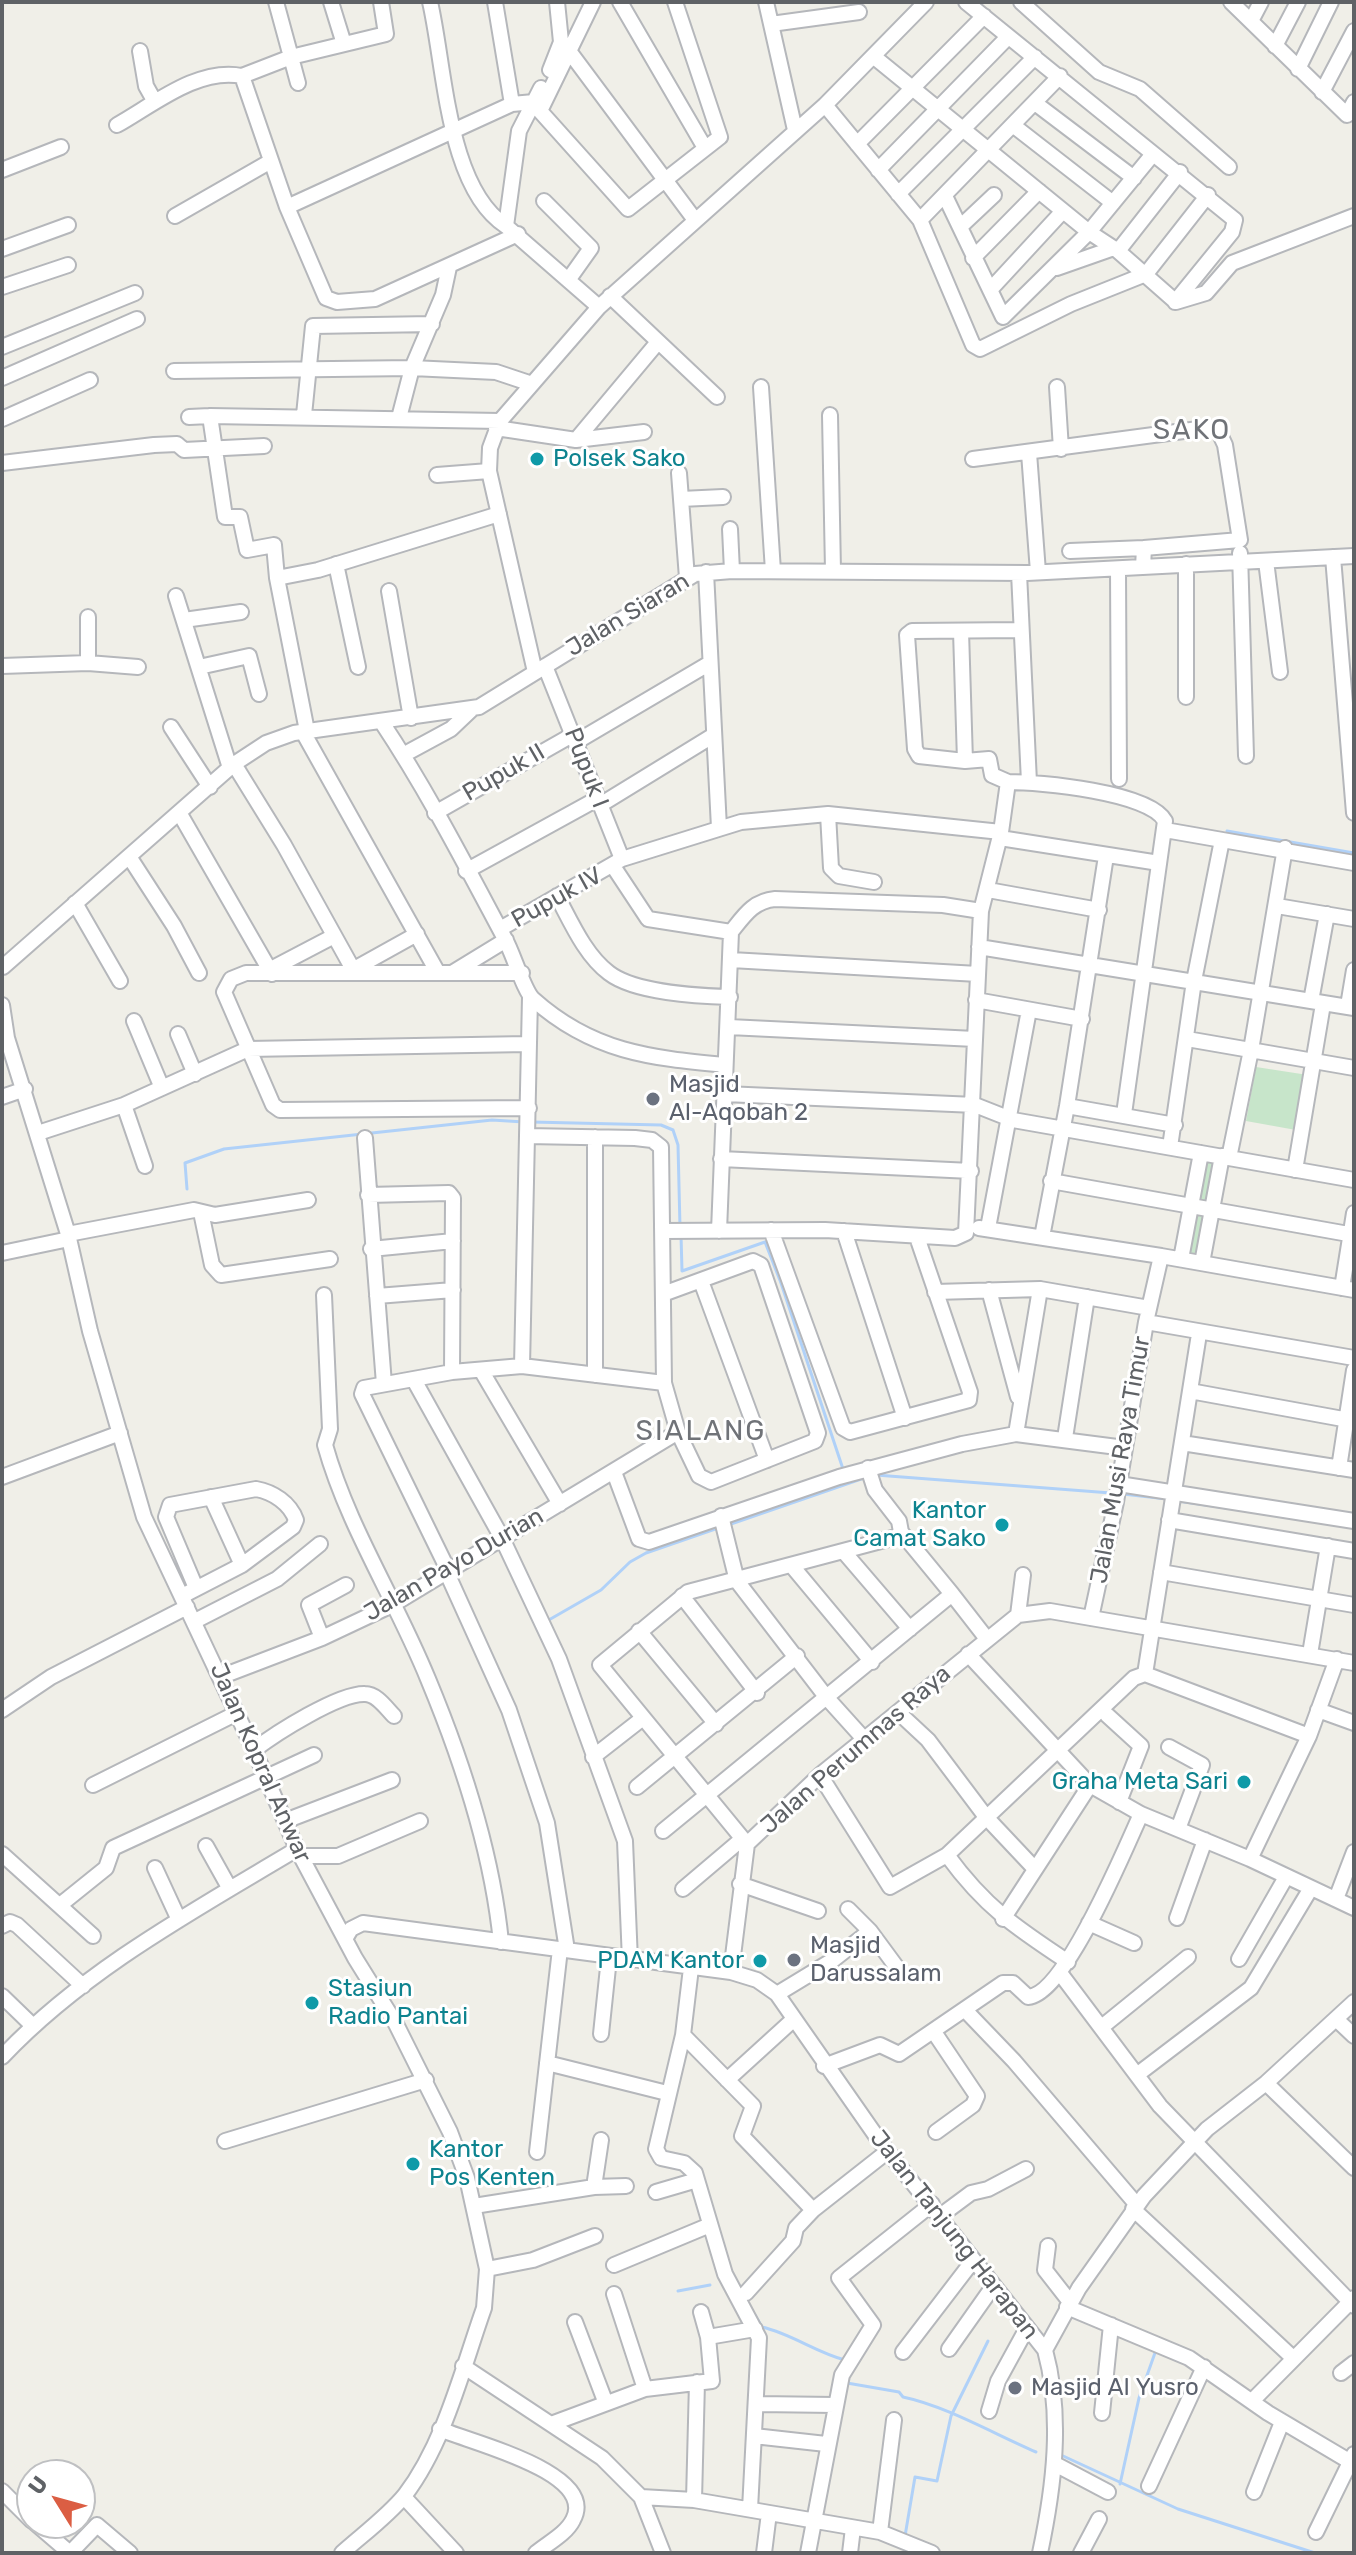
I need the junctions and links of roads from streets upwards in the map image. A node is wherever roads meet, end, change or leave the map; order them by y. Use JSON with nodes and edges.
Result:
{"nodes":[{"id":1,"x":276,"y":2,"type":"edge"},
{"id":2,"x":331,"y":2,"type":"edge"},
{"id":3,"x":381,"y":2,"type":"edge"},
{"id":4,"x":430,"y":2,"type":"edge"},
{"id":5,"x":495,"y":2,"type":"edge"},
{"id":6,"x":557,"y":2,"type":"edge"},
{"id":7,"x":593,"y":2,"type":"edge"},
{"id":8,"x":620,"y":2,"type":"edge"},
{"id":9,"x":675,"y":2,"type":"edge"},
{"id":10,"x":766,"y":2,"type":"edge"},
{"id":11,"x":926,"y":2,"type":"edge"},
{"id":12,"x":966,"y":2,"type":"edge"},
{"id":13,"x":1021,"y":2,"type":"edge"},
{"id":14,"x":1231,"y":2,"type":"edge"},
{"id":15,"x":1261,"y":2,"type":"edge"},
{"id":16,"x":1298,"y":2,"type":"edge"},
{"id":17,"x":1331,"y":2,"type":"edge"},
{"id":18,"x":859,"y":12,"type":"dead end"},
{"id":19,"x":984,"y":16,"type":"junction"},
{"id":20,"x":1251,"y":21,"type":"junction"},
{"id":21,"x":771,"y":24,"type":"junction"},
{"id":22,"x":1354,"y":31,"type":"edge"},
{"id":23,"x":1008,"y":37,"type":"junction"},
{"id":24,"x":344,"y":44,"type":"junction"},
{"id":25,"x":1275,"y":46,"type":"junction"},
{"id":26,"x":140,"y":51,"type":"dead end"},
{"id":27,"x":569,"y":51,"type":"junction"},
{"id":28,"x":873,"y":56,"type":"junction"},
{"id":29,"x":291,"y":57,"type":"junction"},
{"id":30,"x":1035,"y":57,"type":"junction"},
{"id":31,"x":1298,"y":69,"type":"junction"},
{"id":32,"x":242,"y":76,"type":"junction"},
{"id":33,"x":1060,"y":76,"type":"junction"},
{"id":34,"x":298,"y":83,"type":"dead end"},
{"id":35,"x":913,"y":88,"type":"junction"},
{"id":36,"x":1322,"y":92,"type":"junction"},
{"id":37,"x":155,"y":102,"type":"junction"},
{"id":38,"x":534,"y":102,"type":"junction"},
{"id":39,"x":1354,"y":102,"type":"edge"},
{"id":40,"x":1035,"y":103,"type":"junction"},
{"id":41,"x":512,"y":104,"type":"junction"},
{"id":42,"x":825,"y":105,"type":"junction"},
{"id":43,"x":938,"y":109,"type":"junction"},
{"id":44,"x":117,"y":125,"type":"dead end"},
{"id":45,"x":1014,"y":126,"type":"junction"},
{"id":46,"x":962,"y":129,"type":"junction"},
{"id":47,"x":452,"y":130,"type":"junction"},
{"id":48,"x":795,"y":130,"type":"junction"},
{"id":49,"x":857,"y":144,"type":"junction"},
{"id":50,"x":61,"y":147,"type":"dead end"},
{"id":51,"x":705,"y":148,"type":"junction"},
{"id":52,"x":989,"y":151,"type":"junction"},
{"id":53,"x":1153,"y":154,"type":"junction"},
{"id":54,"x":271,"y":161,"type":"junction"},
{"id":55,"x":1229,"y":167,"type":"dead end"},
{"id":56,"x":2,"y":170,"type":"edge"},
{"id":57,"x":878,"y":170,"type":"junction"},
{"id":58,"x":1180,"y":172,"type":"junction"},
{"id":59,"x":1134,"y":178,"type":"junction"},
{"id":60,"x":665,"y":179,"type":"junction"},
{"id":61,"x":1039,"y":191,"type":"junction"},
{"id":62,"x":898,"y":194,"type":"junction"},
{"id":63,"x":994,"y":195,"type":"dead end"},
{"id":64,"x":1208,"y":195,"type":"junction"},
{"id":65,"x":945,"y":196,"type":"junction"},
{"id":66,"x":544,"y":201,"type":"dead end"},
{"id":67,"x":1113,"y":203,"type":"junction"},
{"id":68,"x":287,"y":207,"type":"junction"},
{"id":69,"x":1063,"y":211,"type":"junction"},
{"id":70,"x":175,"y":216,"type":"dead end"},
{"id":71,"x":1354,"y":216,"type":"edge"},
{"id":72,"x":695,"y":220,"type":"junction"},
{"id":73,"x":920,"y":220,"type":"junction"},
{"id":74,"x":68,"y":225,"type":"dead end"},
{"id":75,"x":960,"y":227,"type":"junction"},
{"id":76,"x":512,"y":230,"type":"junction"},
{"id":77,"x":1089,"y":232,"type":"junction"},
{"id":78,"x":2,"y":249,"type":"edge"},
{"id":79,"x":1116,"y":249,"type":"junction"},
{"id":80,"x":973,"y":258,"type":"junction"},
{"id":81,"x":68,"y":265,"type":"dead end"},
{"id":82,"x":449,"y":267,"type":"junction"},
{"id":83,"x":1052,"y":270,"type":"junction"},
{"id":84,"x":1146,"y":274,"type":"junction"},
{"id":85,"x":569,"y":279,"type":"junction"},
{"id":86,"x":2,"y":287,"type":"edge"},
{"id":87,"x":990,"y":290,"type":"junction"},
{"id":88,"x":135,"y":293,"type":"dead end"},
{"id":89,"x":604,"y":302,"type":"junction"},
{"id":90,"x":1175,"y":302,"type":"junction"},
{"id":91,"x":1003,"y":317,"type":"junction"},
{"id":92,"x":137,"y":319,"type":"dead end"},
{"id":93,"x":432,"y":324,"type":"junction"},
{"id":94,"x":1010,"y":336,"type":"junction"},
{"id":95,"x":658,"y":342,"type":"junction"},
{"id":96,"x":2,"y":347,"type":"edge"},
{"id":97,"x":311,"y":368,"type":"junction"},
{"id":98,"x":412,"y":368,"type":"junction"},
{"id":99,"x":174,"y":371,"type":"dead end"},
{"id":100,"x":2,"y":378,"type":"edge"},
{"id":101,"x":90,"y":380,"type":"dead end"},
{"id":102,"x":532,"y":384,"type":"junction"},
{"id":103,"x":761,"y":387,"type":"dead end"},
{"id":104,"x":1057,"y":387,"type":"dead end"},
{"id":105,"x":717,"y":397,"type":"dead end"},
{"id":106,"x":304,"y":415,"type":"junction"},
{"id":107,"x":830,"y":415,"type":"dead end"},
{"id":108,"x":210,"y":416,"type":"junction"},
{"id":109,"x":189,"y":417,"type":"dead end"},
{"id":110,"x":399,"y":418,"type":"junction"},
{"id":111,"x":2,"y":419,"type":"edge"},
{"id":112,"x":498,"y":425,"type":"junction"},
{"id":113,"x":644,"y":432,"type":"dead end"},
{"id":114,"x":576,"y":440,"type":"junction"},
{"id":115,"x":264,"y":446,"type":"dead end"},
{"id":116,"x":212,"y":448,"type":"junction"},
{"id":117,"x":1061,"y":449,"type":"junction"},
{"id":118,"x":1029,"y":453,"type":"junction"},
{"id":119,"x":973,"y":459,"type":"dead end"},
{"id":120,"x":2,"y":463,"type":"edge"},
{"id":121,"x":489,"y":471,"type":"junction"},
{"id":122,"x":679,"y":473,"type":"dead end"},
{"id":123,"x":437,"y":475,"type":"dead end"},
{"id":124,"x":723,"y":497,"type":"dead end"},
{"id":125,"x":681,"y":499,"type":"junction"},
{"id":126,"x":499,"y":514,"type":"junction"},
{"id":127,"x":730,"y":529,"type":"dead end"},
{"id":128,"x":1240,"y":540,"type":"junction"},
{"id":129,"x":1144,"y":548,"type":"junction"},
{"id":130,"x":1354,"y":556,"type":"edge"},
{"id":131,"x":1333,"y":557,"type":"junction"},
{"id":132,"x":1266,"y":561,"type":"junction"},
{"id":133,"x":1240,"y":562,"type":"junction"},
{"id":134,"x":336,"y":564,"type":"junction"},
{"id":135,"x":1186,"y":564,"type":"junction"},
{"id":136,"x":1143,"y":567,"type":"junction"},
{"id":137,"x":1118,"y":569,"type":"junction"},
{"id":138,"x":1086,"y":570,"type":"junction"},
{"id":139,"x":732,"y":571,"type":"junction"},
{"id":140,"x":773,"y":571,"type":"junction"},
{"id":141,"x":833,"y":571,"type":"junction"},
{"id":142,"x":706,"y":572,"type":"junction"},
{"id":143,"x":1038,"y":572,"type":"junction"},
{"id":144,"x":1019,"y":573,"type":"junction"},
{"id":145,"x":277,"y":578,"type":"junction"},
{"id":146,"x":687,"y":578,"type":"junction"},
{"id":147,"x":389,"y":591,"type":"dead end"},
{"id":148,"x":176,"y":596,"type":"dead end"},
{"id":149,"x":241,"y":612,"type":"dead end"},
{"id":150,"x":88,"y":617,"type":"dead end"},
{"id":151,"x":184,"y":620,"type":"junction"},
{"id":152,"x":1021,"y":630,"type":"junction"},
{"id":153,"x":961,"y":631,"type":"junction"},
{"id":154,"x":88,"y":663,"type":"junction"},
{"id":155,"x":710,"y":663,"type":"junction"},
{"id":156,"x":2,"y":666,"type":"edge"},
{"id":157,"x":138,"y":667,"type":"dead end"},
{"id":158,"x":199,"y":667,"type":"junction"},
{"id":159,"x":358,"y":667,"type":"dead end"},
{"id":160,"x":540,"y":669,"type":"junction"},
{"id":161,"x":1280,"y":672,"type":"dead end"},
{"id":162,"x":259,"y":694,"type":"dead end"},
{"id":163,"x":1186,"y":697,"type":"dead end"},
{"id":164,"x":471,"y":710,"type":"junction"},
{"id":165,"x":411,"y":718,"type":"junction"},
{"id":166,"x":381,"y":721,"type":"junction"},
{"id":167,"x":171,"y":727,"type":"dead end"},
{"id":168,"x":305,"y":732,"type":"junction"},
{"id":169,"x":714,"y":735,"type":"junction"},
{"id":170,"x":575,"y":738,"type":"junction"},
{"id":171,"x":403,"y":755,"type":"junction"},
{"id":172,"x":1246,"y":756,"type":"dead end"},
{"id":173,"x":965,"y":761,"type":"junction"},
{"id":174,"x":232,"y":766,"type":"junction"},
{"id":175,"x":1119,"y":779,"type":"dead end"},
{"id":176,"x":1008,"y":782,"type":"junction"},
{"id":177,"x":1029,"y":782,"type":"junction"},
{"id":178,"x":210,"y":787,"type":"junction"},
{"id":179,"x":1353,"y":789,"type":"edge"},
{"id":180,"x":598,"y":802,"type":"junction"},
{"id":181,"x":435,"y":813,"type":"junction"},
{"id":182,"x":1354,"y":813,"type":"edge"},
{"id":183,"x":180,"y":814,"type":"junction"},
{"id":184,"x":828,"y":814,"type":"junction"},
{"id":185,"x":719,"y":828,"type":"junction"},
{"id":186,"x":1165,"y":830,"type":"junction"},
{"id":187,"x":1000,"y":835,"type":"junction"},
{"id":188,"x":1222,"y":840,"type":"junction"},
{"id":189,"x":1285,"y":848,"type":"junction"},
{"id":190,"x":1106,"y":856,"type":"junction"},
{"id":191,"x":130,"y":858,"type":"junction"},
{"id":192,"x":618,"y":862,"type":"junction"},
{"id":193,"x":1159,"y":863,"type":"junction"},
{"id":194,"x":1354,"y":863,"type":"edge"},
{"id":195,"x":466,"y":871,"type":"junction"},
{"id":196,"x":874,"y":882,"type":"dead end"},
{"id":197,"x":988,"y":890,"type":"junction"},
{"id":198,"x":557,"y":896,"type":"junction"},
{"id":199,"x":75,"y":903,"type":"junction"},
{"id":200,"x":1277,"y":906,"type":"junction"},
{"id":201,"x":1099,"y":910,"type":"junction"},
{"id":202,"x":981,"y":911,"type":"junction"},
{"id":203,"x":1327,"y":914,"type":"junction"},
{"id":204,"x":1354,"y":919,"type":"edge"},
{"id":205,"x":731,"y":932,"type":"junction"},
{"id":206,"x":417,"y":934,"type":"junction"},
{"id":207,"x":503,"y":934,"type":"junction"},
{"id":208,"x":334,"y":936,"type":"junction"},
{"id":209,"x":979,"y":947,"type":"junction"},
{"id":210,"x":731,"y":960,"type":"junction"},
{"id":211,"x":2,"y":964,"type":"edge"},
{"id":212,"x":1091,"y":964,"type":"junction"},
{"id":213,"x":1354,"y":970,"type":"edge"},
{"id":214,"x":354,"y":971,"type":"junction"},
{"id":215,"x":1144,"y":971,"type":"junction"},
{"id":216,"x":272,"y":972,"type":"junction"},
{"id":217,"x":199,"y":973,"type":"dead end"},
{"id":218,"x":445,"y":973,"type":"junction"},
{"id":219,"x":522,"y":973,"type":"junction"},
{"id":220,"x":978,"y":974,"type":"junction"},
{"id":221,"x":120,"y":981,"type":"dead end"},
{"id":222,"x":1194,"y":981,"type":"junction"},
{"id":223,"x":1259,"y":993,"type":"junction"},
{"id":224,"x":530,"y":997,"type":"junction"},
{"id":225,"x":730,"y":997,"type":"junction"},
{"id":226,"x":976,"y":1000,"type":"junction"},
{"id":227,"x":1317,"y":1002,"type":"junction"},
{"id":228,"x":2,"y":1005,"type":"edge"},
{"id":229,"x":1351,"y":1007,"type":"edge"},
{"id":230,"x":1029,"y":1010,"type":"junction"},
{"id":231,"x":1082,"y":1019,"type":"junction"},
{"id":232,"x":134,"y":1021,"type":"dead end"},
{"id":233,"x":729,"y":1027,"type":"junction"},
{"id":234,"x":178,"y":1034,"type":"dead end"},
{"id":235,"x":4,"y":1038,"type":"edge"},
{"id":236,"x":975,"y":1039,"type":"junction"},
{"id":237,"x":1187,"y":1039,"type":"junction"},
{"id":238,"x":527,"y":1044,"type":"junction"},
{"id":239,"x":248,"y":1049,"type":"junction"},
{"id":240,"x":1251,"y":1050,"type":"junction"},
{"id":241,"x":1314,"y":1062,"type":"junction"},
{"id":242,"x":725,"y":1065,"type":"junction"},
{"id":243,"x":1354,"y":1068,"type":"edge"},
{"id":244,"x":195,"y":1074,"type":"junction"},
{"id":245,"x":162,"y":1088,"type":"junction"},
{"id":246,"x":25,"y":1089,"type":"junction"},
{"id":247,"x":725,"y":1094,"type":"junction"},
{"id":248,"x":2,"y":1097,"type":"edge"},
{"id":249,"x":124,"y":1105,"type":"junction"},
{"id":250,"x":975,"y":1105,"type":"junction"},
{"id":251,"x":1067,"y":1106,"type":"junction"},
{"id":252,"x":529,"y":1110,"type":"junction"},
{"id":253,"x":1124,"y":1114,"type":"junction"},
{"id":254,"x":1008,"y":1118,"type":"junction"},
{"id":255,"x":1175,"y":1125,"type":"junction"},
{"id":256,"x":1063,"y":1129,"type":"junction"},
{"id":257,"x":38,"y":1133,"type":"junction"},
{"id":258,"x":527,"y":1133,"type":"junction"},
{"id":259,"x":595,"y":1137,"type":"junction"},
{"id":260,"x":365,"y":1138,"type":"dead end"},
{"id":261,"x":1170,"y":1147,"type":"junction"},
{"id":262,"x":1201,"y":1153,"type":"junction"},
{"id":263,"x":1225,"y":1157,"type":"junction"},
{"id":264,"x":721,"y":1159,"type":"junction"},
{"id":265,"x":145,"y":1166,"type":"dead end"},
{"id":266,"x":1295,"y":1170,"type":"junction"},
{"id":267,"x":971,"y":1171,"type":"junction"},
{"id":268,"x":1354,"y":1180,"type":"edge"},
{"id":269,"x":1051,"y":1181,"type":"junction"},
{"id":270,"x":368,"y":1195,"type":"junction"},
{"id":271,"x":308,"y":1200,"type":"dead end"},
{"id":272,"x":1191,"y":1206,"type":"junction"},
{"id":273,"x":1213,"y":1210,"type":"junction"},
{"id":274,"x":201,"y":1212,"type":"junction"},
{"id":275,"x":1354,"y":1213,"type":"edge"},
{"id":276,"x":968,"y":1228,"type":"junction"},
{"id":277,"x":988,"y":1228,"type":"junction"},
{"id":278,"x":771,"y":1230,"type":"junction"},
{"id":279,"x":673,"y":1231,"type":"junction"},
{"id":280,"x":719,"y":1231,"type":"junction"},
{"id":281,"x":844,"y":1231,"type":"junction"},
{"id":282,"x":1352,"y":1235,"type":"edge"},
{"id":283,"x":68,"y":1237,"type":"junction"},
{"id":284,"x":917,"y":1237,"type":"junction"},
{"id":285,"x":1042,"y":1237,"type":"junction"},
{"id":286,"x":453,"y":1241,"type":"junction"},
{"id":287,"x":371,"y":1249,"type":"junction"},
{"id":288,"x":2,"y":1253,"type":"edge"},
{"id":289,"x":1161,"y":1256,"type":"junction"},
{"id":290,"x":330,"y":1259,"type":"dead end"},
{"id":291,"x":1181,"y":1259,"type":"junction"},
{"id":292,"x":1202,"y":1263,"type":"junction"},
{"id":293,"x":701,"y":1281,"type":"junction"},
{"id":294,"x":1040,"y":1289,"type":"junction"},
{"id":295,"x":1348,"y":1289,"type":"edge"},
{"id":296,"x":453,"y":1290,"type":"junction"},
{"id":297,"x":989,"y":1290,"type":"junction"},
{"id":298,"x":935,"y":1292,"type":"junction"},
{"id":299,"x":663,"y":1294,"type":"junction"},
{"id":300,"x":324,"y":1295,"type":"dead end"},
{"id":301,"x":377,"y":1296,"type":"junction"},
{"id":302,"x":1087,"y":1297,"type":"junction"},
{"id":303,"x":1148,"y":1315,"type":"junction"},
{"id":304,"x":1199,"y":1334,"type":"junction"},
{"id":305,"x":1354,"y":1358,"type":"edge"},
{"id":306,"x":522,"y":1366,"type":"junction"},
{"id":307,"x":481,"y":1370,"type":"junction"},
{"id":308,"x":1354,"y":1370,"type":"edge"},
{"id":309,"x":452,"y":1372,"type":"junction"},
{"id":310,"x":595,"y":1375,"type":"junction"},
{"id":311,"x":414,"y":1380,"type":"junction"},
{"id":312,"x":664,"y":1383,"type":"junction"},
{"id":313,"x":384,"y":1384,"type":"junction"},
{"id":314,"x":1190,"y":1391,"type":"junction"},
{"id":315,"x":1019,"y":1402,"type":"junction"},
{"id":316,"x":905,"y":1418,"type":"junction"},
{"id":317,"x":1351,"y":1420,"type":"edge"},
{"id":318,"x":678,"y":1432,"type":"junction"},
{"id":319,"x":120,"y":1433,"type":"junction"},
{"id":320,"x":1016,"y":1434,"type":"junction"},
{"id":321,"x":1065,"y":1438,"type":"junction"},
{"id":322,"x":1182,"y":1443,"type":"junction"},
{"id":323,"x":1125,"y":1448,"type":"junction"},
{"id":324,"x":767,"y":1460,"type":"junction"},
{"id":325,"x":1347,"y":1469,"type":"edge"},
{"id":326,"x":614,"y":1472,"type":"junction"},
{"id":327,"x":869,"y":1474,"type":"junction"},
{"id":328,"x":2,"y":1477,"type":"edge"},
{"id":329,"x":1118,"y":1485,"type":"junction"},
{"id":330,"x":211,"y":1497,"type":"junction"},
{"id":331,"x":560,"y":1504,"type":"junction"},
{"id":332,"x":1173,"y":1504,"type":"junction"},
{"id":333,"x":1354,"y":1521,"type":"edge"},
{"id":334,"x":724,"y":1524,"type":"junction"},
{"id":335,"x":901,"y":1532,"type":"junction"},
{"id":336,"x":502,"y":1538,"type":"junction"},
{"id":337,"x":320,"y":1544,"type":"dead end"},
{"id":338,"x":1328,"y":1546,"type":"junction"},
{"id":339,"x":1354,"y":1551,"type":"edge"},
{"id":340,"x":844,"y":1552,"type":"junction"},
{"id":341,"x":242,"y":1565,"type":"junction"},
{"id":342,"x":792,"y":1566,"type":"junction"},
{"id":343,"x":448,"y":1572,"type":"junction"},
{"id":344,"x":1161,"y":1572,"type":"junction"},
{"id":345,"x":1023,"y":1575,"type":"dead end"},
{"id":346,"x":737,"y":1581,"type":"junction"},
{"id":347,"x":346,"y":1585,"type":"dead end"},
{"id":348,"x":952,"y":1594,"type":"junction"},
{"id":349,"x":682,"y":1596,"type":"junction"},
{"id":350,"x":188,"y":1597,"type":"junction"},
{"id":351,"x":1319,"y":1597,"type":"junction"},
{"id":352,"x":392,"y":1605,"type":"junction"},
{"id":353,"x":1354,"y":1605,"type":"edge"},
{"id":354,"x":1018,"y":1615,"type":"junction"},
{"id":355,"x":1091,"y":1618,"type":"junction"},
{"id":356,"x":195,"y":1621,"type":"junction"},
{"id":357,"x":910,"y":1629,"type":"junction"},
{"id":358,"x":1152,"y":1629,"type":"junction"},
{"id":359,"x":639,"y":1631,"type":"junction"},
{"id":360,"x":322,"y":1638,"type":"junction"},
{"id":361,"x":987,"y":1639,"type":"junction"},
{"id":362,"x":968,"y":1654,"type":"junction"},
{"id":363,"x":1310,"y":1654,"type":"junction"},
{"id":364,"x":797,"y":1656,"type":"junction"},
{"id":365,"x":1337,"y":1659,"type":"junction"},
{"id":366,"x":872,"y":1662,"type":"junction"},
{"id":367,"x":1354,"y":1663,"type":"edge"},
{"id":368,"x":1145,"y":1674,"type":"junction"},
{"id":369,"x":220,"y":1677,"type":"junction"},
{"id":370,"x":757,"y":1693,"type":"junction"},
{"id":371,"x":827,"y":1698,"type":"junction"},
{"id":372,"x":2,"y":1710,"type":"edge"},
{"id":373,"x":1318,"y":1710,"type":"junction"},
{"id":374,"x":237,"y":1713,"type":"junction"},
{"id":375,"x":899,"y":1713,"type":"junction"},
{"id":376,"x":1107,"y":1715,"type":"dead end"},
{"id":377,"x":394,"y":1716,"type":"dead end"},
{"id":378,"x":643,"y":1718,"type":"junction"},
{"id":379,"x":1354,"y":1723,"type":"edge"},
{"id":380,"x":716,"y":1724,"type":"junction"},
{"id":381,"x":1309,"y":1736,"type":"junction"},
{"id":382,"x":864,"y":1739,"type":"junction"},
{"id":383,"x":1169,"y":1747,"type":"dead end"},
{"id":384,"x":254,"y":1750,"type":"junction"},
{"id":385,"x":1057,"y":1750,"type":"junction"},
{"id":386,"x":314,"y":1755,"type":"dead end"},
{"id":387,"x":593,"y":1757,"type":"junction"},
{"id":388,"x":675,"y":1757,"type":"junction"},
{"id":389,"x":265,"y":1775,"type":"junction"},
{"id":390,"x":820,"y":1775,"type":"junction"},
{"id":391,"x":392,"y":1780,"type":"dead end"},
{"id":392,"x":93,"y":1785,"type":"dead end"},
{"id":393,"x":1090,"y":1785,"type":"junction"},
{"id":394,"x":637,"y":1787,"type":"dead end"},
{"id":395,"x":707,"y":1797,"type":"junction"},
{"id":396,"x":1119,"y":1802,"type":"junction"},
{"id":397,"x":1141,"y":1814,"type":"junction"},
{"id":398,"x":986,"y":1817,"type":"junction"},
{"id":399,"x":285,"y":1821,"type":"junction"},
{"id":400,"x":420,"y":1821,"type":"dead end"},
{"id":401,"x":1178,"y":1829,"type":"junction"},
{"id":402,"x":663,"y":1831,"type":"dead end"},
{"id":403,"x":1205,"y":1840,"type":"junction"},
{"id":404,"x":744,"y":1842,"type":"junction"},
{"id":405,"x":206,"y":1846,"type":"dead end"},
{"id":406,"x":1354,"y":1852,"type":"edge"},
{"id":407,"x":300,"y":1853,"type":"junction"},
{"id":408,"x":2,"y":1854,"type":"edge"},
{"id":409,"x":947,"y":1855,"type":"junction"},
{"id":410,"x":1250,"y":1859,"type":"junction"},
{"id":411,"x":155,"y":1868,"type":"dead end"},
{"id":412,"x":1035,"y":1869,"type":"junction"},
{"id":413,"x":1286,"y":1877,"type":"junction"},
{"id":414,"x":740,"y":1884,"type":"junction"},
{"id":415,"x":1311,"y":1888,"type":"junction"},
{"id":416,"x":230,"y":1889,"type":"junction"},
{"id":417,"x":683,"y":1889,"type":"dead end"},
{"id":418,"x":1348,"y":1902,"type":"edge"},
{"id":419,"x":60,"y":1905,"type":"junction"},
{"id":420,"x":848,"y":1909,"type":"dead end"},
{"id":421,"x":818,"y":1911,"type":"dead end"},
{"id":422,"x":1177,"y":1918,"type":"dead end"},
{"id":423,"x":1003,"y":1919,"type":"junction"},
{"id":424,"x":179,"y":1920,"type":"junction"},
{"id":425,"x":1089,"y":1923,"type":"junction"},
{"id":426,"x":2,"y":1926,"type":"edge"},
{"id":427,"x":870,"y":1931,"type":"junction"},
{"id":428,"x":93,"y":1936,"type":"dead end"},
{"id":429,"x":345,"y":1939,"type":"junction"},
{"id":430,"x":501,"y":1942,"type":"junction"},
{"id":431,"x":1134,"y":1943,"type":"dead end"},
{"id":432,"x":563,"y":1950,"type":"junction"},
{"id":433,"x":1188,"y":1957,"type":"dead end"},
{"id":434,"x":609,"y":1958,"type":"junction"},
{"id":435,"x":1239,"y":1959,"type":"dead end"},
{"id":436,"x":630,"y":1961,"type":"junction"},
{"id":437,"x":1064,"y":1967,"type":"junction"},
{"id":438,"x":691,"y":1968,"type":"junction"},
{"id":439,"x":898,"y":1969,"type":"dead end"},
{"id":440,"x":731,"y":1972,"type":"junction"},
{"id":441,"x":83,"y":1986,"type":"junction"},
{"id":442,"x":777,"y":1994,"type":"junction"},
{"id":443,"x":2,"y":1996,"type":"edge"},
{"id":444,"x":1354,"y":2002,"type":"edge"},
{"id":445,"x":966,"y":2011,"type":"junction"},
{"id":446,"x":794,"y":2019,"type":"junction"},
{"id":447,"x":1336,"y":2019,"type":"junction"},
{"id":448,"x":32,"y":2025,"type":"junction"},
{"id":449,"x":1103,"y":2026,"type":"junction"},
{"id":450,"x":934,"y":2032,"type":"junction"},
{"id":451,"x":601,"y":2034,"type":"dead end"},
{"id":452,"x":683,"y":2035,"type":"junction"},
{"id":453,"x":1354,"y":2036,"type":"edge"},
{"id":454,"x":2,"y":2057,"type":"edge"},
{"id":455,"x":547,"y":2063,"type":"junction"},
{"id":456,"x":824,"y":2066,"type":"junction"},
{"id":457,"x":1138,"y":2074,"type":"junction"},
{"id":458,"x":426,"y":2080,"type":"junction"},
{"id":459,"x":727,"y":2080,"type":"junction"},
{"id":460,"x":1266,"y":2083,"type":"junction"},
{"id":461,"x":667,"y":2093,"type":"junction"},
{"id":462,"x":936,"y":2132,"type":"dead end"},
{"id":463,"x":601,"y":2140,"type":"dead end"},
{"id":464,"x":225,"y":2141,"type":"dead end"},
{"id":465,"x":1194,"y":2142,"type":"junction"},
{"id":466,"x":888,"y":2151,"type":"junction"},
{"id":467,"x":537,"y":2152,"type":"dead end"},
{"id":468,"x":1354,"y":2168,"type":"edge"},
{"id":469,"x":1026,"y":2169,"type":"dead end"},
{"id":470,"x":697,"y":2180,"type":"junction"},
{"id":471,"x":626,"y":2186,"type":"dead end"},
{"id":472,"x":594,"y":2187,"type":"junction"},
{"id":473,"x":656,"y":2192,"type":"dead end"},
{"id":474,"x":474,"y":2206,"type":"junction"},
{"id":475,"x":1135,"y":2207,"type":"junction"},
{"id":476,"x":813,"y":2210,"type":"junction"},
{"id":477,"x":936,"y":2210,"type":"junction"},
{"id":478,"x":710,"y":2225,"type":"junction"},
{"id":479,"x":595,"y":2236,"type":"dead end"},
{"id":480,"x":1048,"y":2246,"type":"dead end"},
{"id":481,"x":972,"y":2262,"type":"junction"},
{"id":482,"x":614,"y":2265,"type":"dead end"},
{"id":483,"x":487,"y":2269,"type":"junction"},
{"id":484,"x":992,"y":2288,"type":"junction"},
{"id":485,"x":746,"y":2293,"type":"dead end"},
{"id":486,"x":614,"y":2294,"type":"dead end"},
{"id":487,"x":1353,"y":2302,"type":"edge"},
{"id":488,"x":1069,"y":2304,"type":"junction"},
{"id":489,"x":701,"y":2312,"type":"dead end"},
{"id":490,"x":575,"y":2322,"type":"dead end"},
{"id":491,"x":1111,"y":2325,"type":"junction"},
{"id":492,"x":1027,"y":2328,"type":"junction"},
{"id":493,"x":755,"y":2329,"type":"junction"},
{"id":494,"x":708,"y":2337,"type":"junction"},
{"id":495,"x":949,"y":2349,"type":"dead end"},
{"id":496,"x":1045,"y":2350,"type":"junction"},
{"id":497,"x":903,"y":2352,"type":"dead end"},
{"id":498,"x":1292,"y":2357,"type":"junction"},
{"id":499,"x":1354,"y":2363,"type":"edge"},
{"id":500,"x":463,"y":2366,"type":"junction"},
{"id":501,"x":1204,"y":2367,"type":"junction"},
{"id":502,"x":1341,"y":2373,"type":"dead end"},
{"id":503,"x":697,"y":2382,"type":"junction"},
{"id":504,"x":645,"y":2389,"type":"junction"},
{"id":505,"x":605,"y":2401,"type":"junction"},
{"id":506,"x":1252,"y":2401,"type":"junction"},
{"id":507,"x":757,"y":2404,"type":"junction"},
{"id":508,"x":835,"y":2405,"type":"junction"},
{"id":509,"x":989,"y":2411,"type":"dead end"},
{"id":510,"x":1102,"y":2413,"type":"dead end"},
{"id":511,"x":894,"y":2420,"type":"dead end"},
{"id":512,"x":1282,"y":2422,"type":"junction"},
{"id":513,"x":551,"y":2424,"type":"junction"},
{"id":514,"x":440,"y":2429,"type":"junction"},
{"id":515,"x":754,"y":2436,"type":"junction"},
{"id":516,"x":826,"y":2444,"type":"junction"},
{"id":517,"x":1353,"y":2460,"type":"edge"},
{"id":518,"x":1055,"y":2464,"type":"junction"},
{"id":519,"x":1149,"y":2486,"type":"dead end"},
{"id":520,"x":1108,"y":2492,"type":"dead end"},
{"id":521,"x":1254,"y":2492,"type":"dead end"},
{"id":522,"x":404,"y":2497,"type":"junction"},
{"id":523,"x":641,"y":2497,"type":"junction"},
{"id":524,"x":694,"y":2500,"type":"junction"},
{"id":525,"x":750,"y":2509,"type":"junction"},
{"id":526,"x":769,"y":2513,"type":"junction"},
{"id":527,"x":1099,"y":2519,"type":"dead end"},
{"id":528,"x":813,"y":2520,"type":"junction"},
{"id":529,"x":853,"y":2528,"type":"junction"},
{"id":530,"x":880,"y":2532,"type":"junction"},
{"id":531,"x":1316,"y":2532,"type":"dead end"},
{"id":532,"x":53,"y":2539,"type":"edge"},
{"id":533,"x":925,"y":2552,"type":"edge"},
{"id":534,"x":70,"y":2553,"type":"edge"},
{"id":535,"x":130,"y":2553,"type":"edge"},
{"id":536,"x":342,"y":2553,"type":"edge"},
{"id":537,"x":455,"y":2553,"type":"edge"},
{"id":538,"x":536,"y":2553,"type":"edge"},
{"id":539,"x":663,"y":2553,"type":"edge"},
{"id":540,"x":764,"y":2553,"type":"edge"},
{"id":541,"x":808,"y":2553,"type":"edge"},
{"id":542,"x":850,"y":2553,"type":"edge"},
{"id":543,"x":1040,"y":2553,"type":"edge"},
{"id":544,"x":1081,"y":2553,"type":"edge"}],
"edges":[{"from":1,"to":29,"type":"street"},
{"from":2,"to":24,"type":"street"},
{"from":3,"to":24,"type":"street"},
{"from":4,"to":47,"type":"street"},
{"from":5,"to":41,"type":"street"},
{"from":6,"to":38,"type":"street"},
{"from":7,"to":27,"type":"street"},
{"from":8,"to":51,"type":"street"},
{"from":9,"to":51,"type":"street"},
{"from":10,"to":21,"type":"street"},
{"from":11,"to":28,"type":"street"},
{"from":12,"to":19,"type":"street"},
{"from":13,"to":55,"type":"street"},
{"from":14,"to":20,"type":"street"},
{"from":15,"to":20,"type":"street"},
{"from":16,"to":25,"type":"street"},
{"from":17,"to":31,"type":"street"},
{"from":18,"to":21,"type":"street"},
{"from":19,"to":23,"type":"street"},
{"from":19,"to":35,"type":"street"},
{"from":20,"to":25,"type":"street"},
{"from":21,"to":48,"type":"street"},
{"from":22,"to":36,"type":"street"},
{"from":23,"to":30,"type":"street"},
{"from":23,"to":43,"type":"street"},
{"from":24,"to":29,"type":"street"},
{"from":25,"to":31,"type":"street"},
{"from":26,"to":37,"type":"street"},
{"from":27,"to":60,"type":"street"},
{"from":27,"to":60,"type":"street"},
{"from":28,"to":35,"type":"street"},
{"from":28,"to":42,"type":"street"},
{"from":29,"to":32,"type":"street"},
{"from":29,"to":34,"type":"street"},
{"from":30,"to":33,"type":"street"},
{"from":30,"to":46,"type":"street"},
{"from":31,"to":36,"type":"street"},
{"from":32,"to":37,"type":"street"},
{"from":32,"to":54,"type":"street"},
{"from":33,"to":40,"type":"street"},
{"from":33,"to":53,"type":"street"},
{"from":35,"to":43,"type":"street"},
{"from":35,"to":49,"type":"street"},
{"from":36,"to":39,"type":"street"},
{"from":37,"to":44,"type":"street"},
{"from":38,"to":41,"type":"street"},
{"from":38,"to":76,"type":"street"},
{"from":40,"to":45,"type":"street"},
{"from":40,"to":59,"type":"street"},
{"from":41,"to":47,"type":"street"},
{"from":42,"to":48,"type":"street"},
{"from":42,"to":49,"type":"street"},
{"from":43,"to":46,"type":"street"},
{"from":43,"to":57,"type":"street"},
{"from":45,"to":52,"type":"street"},
{"from":45,"to":67,"type":"street"},
{"from":46,"to":52,"type":"street"},
{"from":46,"to":62,"type":"street"},
{"from":47,"to":68,"type":"street"},
{"from":47,"to":76,"type":"street"},
{"from":48,"to":72,"type":"street"},
{"from":49,"to":57,"type":"street"},
{"from":50,"to":56,"type":"street"},
{"from":51,"to":60,"type":"street"},
{"from":52,"to":61,"type":"street"},
{"from":52,"to":65,"type":"street"},
{"from":53,"to":58,"type":"street"},
{"from":53,"to":59,"type":"street"},
{"from":54,"to":68,"type":"street"},
{"from":54,"to":70,"type":"street"},
{"from":57,"to":62,"type":"street"},
{"from":58,"to":64,"type":"street"},
{"from":58,"to":79,"type":"street"},
{"from":59,"to":67,"type":"street"},
{"from":60,"to":72,"type":"street"},
{"from":61,"to":69,"type":"street"},
{"from":61,"to":80,"type":"street"},
{"from":62,"to":73,"type":"street"},
{"from":63,"to":75,"type":"street"},
{"from":64,"to":84,"type":"street"},
{"from":64,"to":90,"type":"street"},
{"from":65,"to":73,"type":"street"},
{"from":65,"to":75,"type":"street"},
{"from":66,"to":85,"type":"street"},
{"from":67,"to":77,"type":"street"},
{"from":68,"to":82,"type":"street"},
{"from":69,"to":77,"type":"street"},
{"from":69,"to":87,"type":"street"},
{"from":71,"to":90,"type":"street"},
{"from":72,"to":89,"type":"street"},
{"from":73,"to":94,"type":"street"},
{"from":74,"to":78,"type":"street"},
{"from":75,"to":80,"type":"street"},
{"from":76,"to":82,"type":"street"},
{"from":76,"to":85,"type":"street"},
{"from":77,"to":79,"type":"street"},
{"from":77,"to":83,"type":"street"},
{"from":79,"to":83,"type":"street"},
{"from":79,"to":84,"type":"street"},
{"from":80,"to":87,"type":"street"},
{"from":81,"to":86,"type":"street"},
{"from":82,"to":93,"type":"street"},
{"from":83,"to":91,"type":"street"},
{"from":84,"to":90,"type":"street"},
{"from":84,"to":94,"type":"street"},
{"from":85,"to":89,"type":"street"},
{"from":87,"to":91,"type":"street"},
{"from":88,"to":96,"type":"street"},
{"from":89,"to":95,"type":"street"},
{"from":89,"to":102,"type":"street"},
{"from":91,"to":94,"type":"street"},
{"from":92,"to":100,"type":"street"},
{"from":93,"to":97,"type":"street"},
{"from":93,"to":98,"type":"street"},
{"from":95,"to":105,"type":"street"},
{"from":95,"to":114,"type":"street"},
{"from":97,"to":98,"type":"street"},
{"from":97,"to":99,"type":"street"},
{"from":97,"to":106,"type":"street"},
{"from":98,"to":102,"type":"street"},
{"from":98,"to":110,"type":"street"},
{"from":101,"to":111,"type":"street"},
{"from":102,"to":112,"type":"street"},
{"from":103,"to":140,"type":"street"},
{"from":104,"to":117,"type":"street"},
{"from":106,"to":108,"type":"street"},
{"from":106,"to":110,"type":"street"},
{"from":107,"to":141,"type":"street"},
{"from":108,"to":109,"type":"street"},
{"from":108,"to":116,"type":"street"},
{"from":110,"to":112,"type":"street"},
{"from":112,"to":114,"type":"street"},
{"from":112,"to":121,"type":"street"},
{"from":113,"to":114,"type":"street"},
{"from":115,"to":116,"type":"street"},
{"from":116,"to":120,"type":"street"},
{"from":116,"to":145,"type":"street"},
{"from":117,"to":118,"type":"street"},
{"from":117,"to":128,"type":"street"},
{"from":118,"to":119,"type":"street"},
{"from":118,"to":143,"type":"street"},
{"from":121,"to":123,"type":"street"},
{"from":121,"to":126,"type":"street","name":"Pupuk I"},
{"from":122,"to":125,"type":"street"},
{"from":124,"to":125,"type":"street"},
{"from":125,"to":146,"type":"street"},
{"from":126,"to":134,"type":"street"},
{"from":126,"to":160,"type":"street","name":"Pupuk I"},
{"from":127,"to":139,"type":"street"},
{"from":128,"to":129,"type":"street"},
{"from":128,"to":133,"type":"street"},
{"from":129,"to":136,"type":"street"},
{"from":129,"to":138,"type":"street"},
{"from":130,"to":131,"type":"street","name":"Jalan Siaran"},
{"from":131,"to":132,"type":"street","name":"Jalan Siaran"},
{"from":131,"to":179,"type":"street"},
{"from":132,"to":133,"type":"street","name":"Jalan Siaran"},
{"from":132,"to":161,"type":"street"},
{"from":133,"to":135,"type":"street","name":"Jalan Siaran"},
{"from":133,"to":172,"type":"street"},
{"from":134,"to":145,"type":"street"},
{"from":134,"to":159,"type":"street"},
{"from":135,"to":136,"type":"street","name":"Jalan Siaran"},
{"from":135,"to":163,"type":"street"},
{"from":136,"to":137,"type":"street","name":"Jalan Siaran"},
{"from":137,"to":138,"type":"street","name":"Jalan Siaran"},
{"from":137,"to":175,"type":"street"},
{"from":138,"to":143,"type":"street","name":"Jalan Siaran"},
{"from":139,"to":140,"type":"street","name":"Jalan Siaran"},
{"from":139,"to":142,"type":"street","name":"Jalan Siaran"},
{"from":140,"to":141,"type":"street","name":"Jalan Siaran"},
{"from":141,"to":144,"type":"street","name":"Jalan Siaran"},
{"from":142,"to":146,"type":"street","name":"Jalan Siaran"},
{"from":142,"to":155,"type":"street"},
{"from":143,"to":144,"type":"street","name":"Jalan Siaran"},
{"from":144,"to":152,"type":"street"},
{"from":145,"to":168,"type":"street"},
{"from":146,"to":160,"type":"street","name":"Jalan Siaran"},
{"from":147,"to":165,"type":"street"},
{"from":148,"to":151,"type":"street"},
{"from":149,"to":151,"type":"street"},
{"from":150,"to":154,"type":"street"},
{"from":151,"to":158,"type":"street"},
{"from":152,"to":153,"type":"street"},
{"from":152,"to":177,"type":"street"},
{"from":153,"to":173,"type":"street"},
{"from":153,"to":173,"type":"street"},
{"from":154,"to":156,"type":"street"},
{"from":154,"to":157,"type":"street"},
{"from":155,"to":169,"type":"street"},
{"from":155,"to":170,"type":"street","name":"Pupuk II"},
{"from":158,"to":162,"type":"street"},
{"from":158,"to":174,"type":"street"},
{"from":160,"to":164,"type":"street","name":"Jalan Siaran"},
{"from":160,"to":170,"type":"street","name":"Pupuk I"},
{"from":164,"to":165,"type":"street","name":"Jalan Siaran"},
{"from":164,"to":171,"type":"street"},
{"from":165,"to":166,"type":"street","name":"Jalan Siaran"},
{"from":166,"to":168,"type":"street","name":"Jalan Siaran"},
{"from":166,"to":171,"type":"street"},
{"from":167,"to":178,"type":"street"},
{"from":168,"to":174,"type":"street","name":"Jalan Siaran"},
{"from":168,"to":206,"type":"street"},
{"from":169,"to":180,"type":"street"},
{"from":169,"to":185,"type":"street"},
{"from":170,"to":180,"type":"street","name":"Pupuk I"},
{"from":170,"to":181,"type":"street","name":"Pupuk II"},
{"from":171,"to":181,"type":"street"},
{"from":173,"to":176,"type":"street"},
{"from":174,"to":178,"type":"street","name":"Jalan Siaran"},
{"from":174,"to":208,"type":"street"},
{"from":176,"to":177,"type":"street"},
{"from":176,"to":187,"type":"street"},
{"from":177,"to":186,"type":"street"},
{"from":178,"to":183,"type":"street","name":"Jalan Siaran"},
{"from":179,"to":182,"type":"street"},
{"from":180,"to":192,"type":"street","name":"Pupuk I"},
{"from":180,"to":195,"type":"street"},
{"from":181,"to":195,"type":"street"},
{"from":183,"to":191,"type":"street","name":"Jalan Siaran"},
{"from":183,"to":216,"type":"street"},
{"from":184,"to":185,"type":"street","name":"Pupuk IV"},
{"from":184,"to":187,"type":"street","name":"Pupuk IV"},
{"from":184,"to":196,"type":"street"},
{"from":185,"to":192,"type":"street","name":"Pupuk IV"},
{"from":186,"to":188,"type":"street"},
{"from":186,"to":193,"type":"street"},
{"from":187,"to":190,"type":"street","name":"Pupuk IV"},
{"from":187,"to":197,"type":"street"},
{"from":188,"to":189,"type":"street"},
{"from":188,"to":222,"type":"street"},
{"from":189,"to":194,"type":"street"},
{"from":189,"to":200,"type":"street"},
{"from":190,"to":193,"type":"street","name":"Pupuk IV"},
{"from":190,"to":201,"type":"street"},
{"from":191,"to":199,"type":"street","name":"Jalan Siaran"},
{"from":191,"to":217,"type":"street"},
{"from":192,"to":198,"type":"street","name":"Pupuk IV"},
{"from":192,"to":205,"type":"street","name":"Pupuk I"},
{"from":193,"to":215,"type":"street"},
{"from":195,"to":207,"type":"street"},
{"from":197,"to":201,"type":"street"},
{"from":197,"to":202,"type":"street"},
{"from":198,"to":207,"type":"street","name":"Pupuk IV"},
{"from":198,"to":225,"type":"street"},
{"from":199,"to":211,"type":"street","name":"Jalan Siaran"},
{"from":199,"to":221,"type":"street"},
{"from":200,"to":203,"type":"street"},
{"from":200,"to":223,"type":"street"},
{"from":201,"to":212,"type":"street"},
{"from":202,"to":205,"type":"street"},
{"from":202,"to":209,"type":"street"},
{"from":203,"to":204,"type":"street"},
{"from":203,"to":227,"type":"street"},
{"from":205,"to":210,"type":"street"},
{"from":206,"to":214,"type":"street"},
{"from":206,"to":218,"type":"street"},
{"from":207,"to":218,"type":"street","name":"Pupuk IV"},
{"from":207,"to":219,"type":"street"},
{"from":208,"to":214,"type":"street"},
{"from":208,"to":216,"type":"street"},
{"from":209,"to":212,"type":"street"},
{"from":209,"to":220,"type":"street"},
{"from":210,"to":220,"type":"street"},
{"from":210,"to":225,"type":"street"},
{"from":212,"to":215,"type":"street"},
{"from":212,"to":231,"type":"street"},
{"from":213,"to":229,"type":"street"},
{"from":214,"to":216,"type":"street"},
{"from":214,"to":218,"type":"street"},
{"from":215,"to":222,"type":"street"},
{"from":215,"to":253,"type":"street"},
{"from":216,"to":239,"type":"street"},
{"from":218,"to":219,"type":"street"},
{"from":219,"to":224,"type":"street"},
{"from":220,"to":226,"type":"street"},
{"from":222,"to":223,"type":"street"},
{"from":222,"to":237,"type":"street"},
{"from":223,"to":227,"type":"street"},
{"from":223,"to":240,"type":"street"},
{"from":224,"to":238,"type":"street"},
{"from":224,"to":242,"type":"street"},
{"from":225,"to":233,"type":"street"},
{"from":226,"to":230,"type":"street"},
{"from":226,"to":236,"type":"street"},
{"from":227,"to":229,"type":"street"},
{"from":227,"to":241,"type":"street"},
{"from":228,"to":235,"type":"street","name":"Jalan Kopral Anwar"},
{"from":230,"to":231,"type":"street"},
{"from":230,"to":254,"type":"street"},
{"from":231,"to":251,"type":"street"},
{"from":232,"to":245,"type":"street"},
{"from":233,"to":236,"type":"street"},
{"from":233,"to":242,"type":"street"},
{"from":234,"to":244,"type":"street"},
{"from":235,"to":246,"type":"street","name":"Jalan Kopral Anwar"},
{"from":236,"to":250,"type":"street"},
{"from":237,"to":240,"type":"street"},
{"from":237,"to":255,"type":"street"},
{"from":238,"to":239,"type":"street"},
{"from":238,"to":252,"type":"street"},
{"from":239,"to":244,"type":"street"},
{"from":239,"to":252,"type":"street"},
{"from":240,"to":241,"type":"street"},
{"from":240,"to":263,"type":"street"},
{"from":241,"to":243,"type":"street"},
{"from":241,"to":266,"type":"street"},
{"from":242,"to":247,"type":"street"},
{"from":244,"to":245,"type":"street"},
{"from":245,"to":249,"type":"street"},
{"from":246,"to":248,"type":"street"},
{"from":246,"to":257,"type":"street","name":"Jalan Kopral Anwar"},
{"from":247,"to":250,"type":"street"},
{"from":247,"to":264,"type":"street"},
{"from":249,"to":257,"type":"street"},
{"from":249,"to":265,"type":"street"},
{"from":250,"to":254,"type":"street"},
{"from":250,"to":267,"type":"street"},
{"from":251,"to":253,"type":"street"},
{"from":251,"to":256,"type":"street"},
{"from":252,"to":258,"type":"street"},
{"from":253,"to":255,"type":"street"},
{"from":254,"to":256,"type":"street"},
{"from":254,"to":277,"type":"street"},
{"from":255,"to":261,"type":"street"},
{"from":256,"to":261,"type":"street"},
{"from":256,"to":269,"type":"street"},
{"from":257,"to":283,"type":"street","name":"Jalan Kopral Anwar"},
{"from":258,"to":259,"type":"street"},
{"from":258,"to":306,"type":"street"},
{"from":259,"to":279,"type":"street"},
{"from":259,"to":310,"type":"street"},
{"from":260,"to":270,"type":"street"},
{"from":261,"to":262,"type":"street"},
{"from":262,"to":263,"type":"street"},
{"from":262,"to":272,"type":"street"},
{"from":263,"to":266,"type":"street"},
{"from":263,"to":273,"type":"street"},
{"from":264,"to":267,"type":"street"},
{"from":264,"to":280,"type":"street"},
{"from":266,"to":268,"type":"street"},
{"from":267,"to":276,"type":"street"},
{"from":269,"to":272,"type":"street"},
{"from":269,"to":285,"type":"street"},
{"from":270,"to":286,"type":"street"},
{"from":270,"to":287,"type":"street"},
{"from":271,"to":274,"type":"street"},
{"from":272,"to":273,"type":"street"},
{"from":272,"to":291,"type":"street"},
{"from":273,"to":282,"type":"street"},
{"from":273,"to":292,"type":"street"},
{"from":274,"to":283,"type":"street"},
{"from":274,"to":290,"type":"street"},
{"from":275,"to":282,"type":"street"},
{"from":276,"to":277,"type":"street"},
{"from":276,"to":284,"type":"street"},
{"from":277,"to":285,"type":"street"},
{"from":278,"to":280,"type":"street"},
{"from":278,"to":281,"type":"street"},
{"from":278,"to":316,"type":"street"},
{"from":279,"to":280,"type":"street"},
{"from":279,"to":299,"type":"street"},
{"from":281,"to":284,"type":"street"},
{"from":281,"to":316,"type":"street"},
{"from":282,"to":295,"type":"street"},
{"from":283,"to":288,"type":"street"},
{"from":283,"to":319,"type":"street","name":"Jalan Kopral Anwar"},
{"from":284,"to":298,"type":"street"},
{"from":285,"to":289,"type":"street"},
{"from":286,"to":287,"type":"street"},
{"from":286,"to":296,"type":"street"},
{"from":287,"to":301,"type":"street"},
{"from":289,"to":291,"type":"street"},
{"from":289,"to":303,"type":"street"},
{"from":291,"to":292,"type":"street"},
{"from":292,"to":295,"type":"street"},
{"from":293,"to":299,"type":"street"},
{"from":293,"to":324,"type":"street"},
{"from":293,"to":324,"type":"street"},
{"from":294,"to":297,"type":"street"},
{"from":294,"to":302,"type":"street"},
{"from":294,"to":315,"type":"street"},
{"from":296,"to":301,"type":"street"},
{"from":296,"to":309,"type":"street"},
{"from":297,"to":298,"type":"street"},
{"from":297,"to":315,"type":"street"},
{"from":298,"to":316,"type":"street"},
{"from":299,"to":312,"type":"street"},
{"from":300,"to":352,"type":"street"},
{"from":301,"to":313,"type":"street"},
{"from":302,"to":303,"type":"street"},
{"from":302,"to":321,"type":"street"},
{"from":303,"to":304,"type":"street","name":"Jalan Musi Raya Timur"},
{"from":303,"to":323,"type":"street","name":"Jalan Musi Raya Timur"},
{"from":304,"to":305,"type":"street","name":"Jalan Musi Raya Timur"},
{"from":304,"to":314,"type":"street"},
{"from":306,"to":307,"type":"street"},
{"from":306,"to":310,"type":"street"},
{"from":307,"to":309,"type":"street"},
{"from":307,"to":331,"type":"street"},
{"from":308,"to":317,"type":"street"},
{"from":309,"to":311,"type":"street"},
{"from":310,"to":312,"type":"street"},
{"from":311,"to":313,"type":"street"},
{"from":311,"to":336,"type":"street"},
{"from":312,"to":318,"type":"street"},
{"from":313,"to":343,"type":"street"},
{"from":314,"to":317,"type":"street"},
{"from":314,"to":322,"type":"street"},
{"from":315,"to":320,"type":"street"},
{"from":317,"to":325,"type":"street"},
{"from":318,"to":324,"type":"street"},
{"from":318,"to":326,"type":"street","name":"Jalan Payo Durian"},
{"from":319,"to":328,"type":"street"},
{"from":319,"to":350,"type":"street","name":"Jalan Kopral Anwar"},
{"from":320,"to":321,"type":"street"},
{"from":320,"to":327,"type":"street"},
{"from":321,"to":323,"type":"street"},
{"from":322,"to":325,"type":"street"},
{"from":322,"to":332,"type":"street"},
{"from":323,"to":329,"type":"street","name":"Jalan Musi Raya Timur"},
{"from":326,"to":331,"type":"street","name":"Jalan Payo Durian"},
{"from":326,"to":334,"type":"street"},
{"from":327,"to":334,"type":"street"},
{"from":327,"to":335,"type":"street"},
{"from":329,"to":332,"type":"street"},
{"from":329,"to":355,"type":"street","name":"Jalan Musi Raya Timur"},
{"from":330,"to":341,"type":"street"},
{"from":330,"to":341,"type":"street"},
{"from":330,"to":350,"type":"street"},
{"from":331,"to":336,"type":"street","name":"Jalan Payo Durian"},
{"from":332,"to":333,"type":"street"},
{"from":332,"to":338,"type":"street"},
{"from":332,"to":344,"type":"street"},
{"from":334,"to":346,"type":"street"},
{"from":335,"to":340,"type":"street"},
{"from":335,"to":348,"type":"street"},
{"from":336,"to":343,"type":"street","name":"Jalan Payo Durian"},
{"from":336,"to":387,"type":"street"},
{"from":337,"to":356,"type":"street"},
{"from":338,"to":339,"type":"street"},
{"from":338,"to":351,"type":"street"},
{"from":340,"to":342,"type":"street"},
{"from":340,"to":357,"type":"street"},
{"from":341,"to":350,"type":"street"},
{"from":342,"to":346,"type":"street"},
{"from":342,"to":366,"type":"street"},
{"from":343,"to":352,"type":"street","name":"Jalan Payo Durian"},
{"from":343,"to":432,"type":"street"},
{"from":344,"to":351,"type":"street"},
{"from":344,"to":358,"type":"street"},
{"from":345,"to":354,"type":"street"},
{"from":346,"to":349,"type":"street"},
{"from":346,"to":364,"type":"street"},
{"from":347,"to":360,"type":"street"},
{"from":348,"to":357,"type":"street"},
{"from":348,"to":361,"type":"street"},
{"from":349,"to":359,"type":"street"},
{"from":349,"to":370,"type":"street"},
{"from":350,"to":356,"type":"street","name":"Jalan Kopral Anwar"},
{"from":350,"to":372,"type":"street"},
{"from":351,"to":353,"type":"street"},
{"from":351,"to":363,"type":"street"},
{"from":352,"to":360,"type":"street","name":"Jalan Payo Durian"},
{"from":352,"to":430,"type":"street"},
{"from":354,"to":355,"type":"street"},
{"from":354,"to":361,"type":"street","name":"Jalan Perumnas Raya"},
{"from":355,"to":358,"type":"street"},
{"from":356,"to":369,"type":"street","name":"Jalan Kopral Anwar"},
{"from":357,"to":366,"type":"street"},
{"from":358,"to":363,"type":"street"},
{"from":358,"to":368,"type":"street"},
{"from":359,"to":378,"type":"street"},
{"from":359,"to":380,"type":"street"},
{"from":360,"to":369,"type":"street","name":"Jalan Payo Durian"},
{"from":361,"to":362,"type":"street","name":"Jalan Perumnas Raya"},
{"from":362,"to":375,"type":"street","name":"Jalan Perumnas Raya"},
{"from":362,"to":385,"type":"street"},
{"from":363,"to":365,"type":"street"},
{"from":364,"to":370,"type":"street"},
{"from":364,"to":371,"type":"street"},
{"from":365,"to":367,"type":"street"},
{"from":365,"to":373,"type":"street"},
{"from":366,"to":371,"type":"street"},
{"from":368,"to":381,"type":"street"},
{"from":368,"to":385,"type":"street"},
{"from":369,"to":374,"type":"street","name":"Jalan Kopral Anwar"},
{"from":370,"to":380,"type":"street"},
{"from":371,"to":382,"type":"street"},
{"from":371,"to":395,"type":"street"},
{"from":373,"to":379,"type":"street"},
{"from":373,"to":381,"type":"street"},
{"from":374,"to":384,"type":"street","name":"Jalan Kopral Anwar"},
{"from":374,"to":392,"type":"street"},
{"from":375,"to":382,"type":"street","name":"Jalan Perumnas Raya"},
{"from":375,"to":398,"type":"street"},
{"from":376,"to":396,"type":"street"},
{"from":377,"to":384,"type":"street"},
{"from":378,"to":387,"type":"street"},
{"from":378,"to":388,"type":"street"},
{"from":380,"to":388,"type":"street"},
{"from":381,"to":410,"type":"street"},
{"from":382,"to":390,"type":"street","name":"Jalan Perumnas Raya"},
{"from":383,"to":401,"type":"street"},
{"from":384,"to":389,"type":"street","name":"Jalan Kopral Anwar"},
{"from":385,"to":393,"type":"street"},
{"from":385,"to":398,"type":"street"},
{"from":386,"to":389,"type":"street"},
{"from":387,"to":436,"type":"street"},
{"from":388,"to":394,"type":"street"},
{"from":388,"to":395,"type":"street"},
{"from":389,"to":399,"type":"street","name":"Jalan Kopral Anwar"},
{"from":389,"to":419,"type":"street"},
{"from":390,"to":404,"type":"street","name":"Jalan Perumnas Raya"},
{"from":390,"to":409,"type":"street"},
{"from":391,"to":399,"type":"street"},
{"from":393,"to":396,"type":"street"},
{"from":393,"to":412,"type":"street"},
{"from":395,"to":402,"type":"street"},
{"from":395,"to":404,"type":"street"},
{"from":396,"to":397,"type":"street"},
{"from":397,"to":401,"type":"street"},
{"from":397,"to":425,"type":"street"},
{"from":398,"to":409,"type":"street"},
{"from":398,"to":412,"type":"street"},
{"from":399,"to":407,"type":"street","name":"Jalan Kopral Anwar"},
{"from":400,"to":407,"type":"street"},
{"from":401,"to":403,"type":"street"},
{"from":403,"to":410,"type":"street"},
{"from":403,"to":422,"type":"street"},
{"from":404,"to":414,"type":"street","name":"Jalan Perumnas Raya"},
{"from":404,"to":417,"type":"street"},
{"from":405,"to":416,"type":"street"},
{"from":406,"to":418,"type":"street"},
{"from":407,"to":416,"type":"street"},
{"from":407,"to":429,"type":"street","name":"Jalan Kopral Anwar"},
{"from":408,"to":419,"type":"street"},
{"from":409,"to":423,"type":"street"},
{"from":410,"to":413,"type":"street"},
{"from":411,"to":424,"type":"street"},
{"from":412,"to":423,"type":"street"},
{"from":413,"to":415,"type":"street"},
{"from":413,"to":435,"type":"street"},
{"from":414,"to":421,"type":"street"},
{"from":414,"to":440,"type":"street","name":"Jalan Perumnas Raya"},
{"from":415,"to":418,"type":"street"},
{"from":415,"to":457,"type":"street"},
{"from":416,"to":424,"type":"street"},
{"from":419,"to":428,"type":"street"},
{"from":420,"to":427,"type":"street"},
{"from":423,"to":437,"type":"street"},
{"from":424,"to":441,"type":"street"},
{"from":425,"to":431,"type":"street"},
{"from":425,"to":437,"type":"street"},
{"from":426,"to":441,"type":"street"},
{"from":427,"to":439,"type":"street"},
{"from":427,"to":442,"type":"street"},
{"from":429,"to":430,"type":"street"},
{"from":429,"to":458,"type":"street","name":"Jalan Kopral Anwar"},
{"from":430,"to":432,"type":"street"},
{"from":432,"to":434,"type":"street"},
{"from":432,"to":455,"type":"street"},
{"from":433,"to":449,"type":"street"},
{"from":434,"to":436,"type":"street"},
{"from":434,"to":451,"type":"street"},
{"from":436,"to":438,"type":"street"},
{"from":437,"to":445,"type":"street"},
{"from":437,"to":449,"type":"street"},
{"from":438,"to":440,"type":"street"},
{"from":438,"to":452,"type":"street"},
{"from":440,"to":442,"type":"street","name":"Jalan Tanjung Harapan"},
{"from":441,"to":448,"type":"street"},
{"from":442,"to":446,"type":"street","name":"Jalan Tanjung Harapan"},
{"from":443,"to":448,"type":"street"},
{"from":444,"to":447,"type":"street"},
{"from":445,"to":450,"type":"street"},
{"from":445,"to":475,"type":"street"},
{"from":446,"to":456,"type":"street","name":"Jalan Tanjung Harapan"},
{"from":446,"to":459,"type":"street"},
{"from":447,"to":453,"type":"street"},
{"from":447,"to":460,"type":"street"},
{"from":448,"to":454,"type":"street"},
{"from":449,"to":457,"type":"street"},
{"from":450,"to":456,"type":"street"},
{"from":450,"to":462,"type":"street"},
{"from":452,"to":459,"type":"street"},
{"from":452,"to":461,"type":"street"},
{"from":455,"to":461,"type":"street"},
{"from":455,"to":467,"type":"street"},
{"from":456,"to":466,"type":"street","name":"Jalan Tanjung Harapan"},
{"from":457,"to":465,"type":"street"},
{"from":458,"to":464,"type":"street"},
{"from":458,"to":474,"type":"street","name":"Jalan Kopral Anwar"},
{"from":459,"to":476,"type":"street"},
{"from":460,"to":465,"type":"street"},
{"from":460,"to":468,"type":"street"},
{"from":461,"to":470,"type":"street"},
{"from":463,"to":472,"type":"street"},
{"from":465,"to":475,"type":"street"},
{"from":465,"to":487,"type":"street"},
{"from":466,"to":476,"type":"street"},
{"from":466,"to":477,"type":"street","name":"Jalan Tanjung Harapan"},
{"from":469,"to":477,"type":"street"},
{"from":470,"to":473,"type":"street"},
{"from":470,"to":478,"type":"street"},
{"from":471,"to":472,"type":"street"},
{"from":472,"to":474,"type":"street"},
{"from":474,"to":483,"type":"street","name":"Jalan Kopral Anwar"},
{"from":475,"to":488,"type":"street"},
{"from":475,"to":498,"type":"street"},
{"from":476,"to":485,"type":"street"},
{"from":477,"to":481,"type":"street","name":"Jalan Tanjung Harapan"},
{"from":477,"to":508,"type":"street"},
{"from":478,"to":482,"type":"street"},
{"from":478,"to":493,"type":"street"},
{"from":479,"to":483,"type":"street"},
{"from":480,"to":488,"type":"street"},
{"from":481,"to":484,"type":"street","name":"Jalan Tanjung Harapan"},
{"from":481,"to":497,"type":"street"},
{"from":483,"to":500,"type":"street","name":"Jalan Kopral Anwar"},
{"from":484,"to":492,"type":"street","name":"Jalan Tanjung Harapan"},
{"from":484,"to":495,"type":"street"},
{"from":486,"to":504,"type":"street"},
{"from":487,"to":498,"type":"street"},
{"from":488,"to":491,"type":"street"},
{"from":488,"to":496,"type":"street"},
{"from":489,"to":494,"type":"street"},
{"from":490,"to":505,"type":"street"},
{"from":491,"to":501,"type":"street"},
{"from":491,"to":510,"type":"street"},
{"from":492,"to":496,"type":"street","name":"Jalan Tanjung Harapan"},
{"from":492,"to":509,"type":"street"},
{"from":493,"to":494,"type":"street"},
{"from":493,"to":507,"type":"street"},
{"from":494,"to":503,"type":"street"},
{"from":496,"to":518,"type":"street","name":"Jalan Tanjung Harapan"},
{"from":498,"to":506,"type":"street"},
{"from":499,"to":502,"type":"street"},
{"from":500,"to":513,"type":"street"},
{"from":500,"to":514,"type":"street","name":"Jalan Kopral Anwar"},
{"from":501,"to":506,"type":"street"},
{"from":501,"to":519,"type":"street"},
{"from":503,"to":504,"type":"street"},
{"from":503,"to":524,"type":"street"},
{"from":504,"to":505,"type":"street"},
{"from":505,"to":513,"type":"street"},
{"from":506,"to":512,"type":"street"},
{"from":507,"to":508,"type":"street"},
{"from":507,"to":515,"type":"street"},
{"from":508,"to":516,"type":"street"},
{"from":511,"to":530,"type":"street"},
{"from":512,"to":517,"type":"street"},
{"from":512,"to":521,"type":"street"},
{"from":513,"to":523,"type":"street"},
{"from":514,"to":522,"type":"street","name":"Jalan Kopral Anwar"},
{"from":514,"to":538,"type":"street"},
{"from":515,"to":516,"type":"street"},
{"from":515,"to":525,"type":"street"},
{"from":516,"to":528,"type":"street"},
{"from":517,"to":531,"type":"street"},
{"from":518,"to":520,"type":"street"},
{"from":518,"to":543,"type":"street","name":"Jalan Tanjung Harapan"},
{"from":522,"to":536,"type":"street","name":"Jalan Kopral Anwar"},
{"from":522,"to":537,"type":"street"},
{"from":523,"to":524,"type":"street"},
{"from":523,"to":539,"type":"street"},
{"from":524,"to":525,"type":"street"},
{"from":525,"to":526,"type":"street"},
{"from":526,"to":528,"type":"street"},
{"from":526,"to":540,"type":"street"},
{"from":527,"to":544,"type":"street"},
{"from":528,"to":529,"type":"street"},
{"from":528,"to":541,"type":"street"},
{"from":529,"to":530,"type":"street"},
{"from":529,"to":542,"type":"street"},
{"from":530,"to":533,"type":"street"},
{"from":532,"to":534,"type":"street"},
{"from":534,"to":535,"type":"street"}]}
